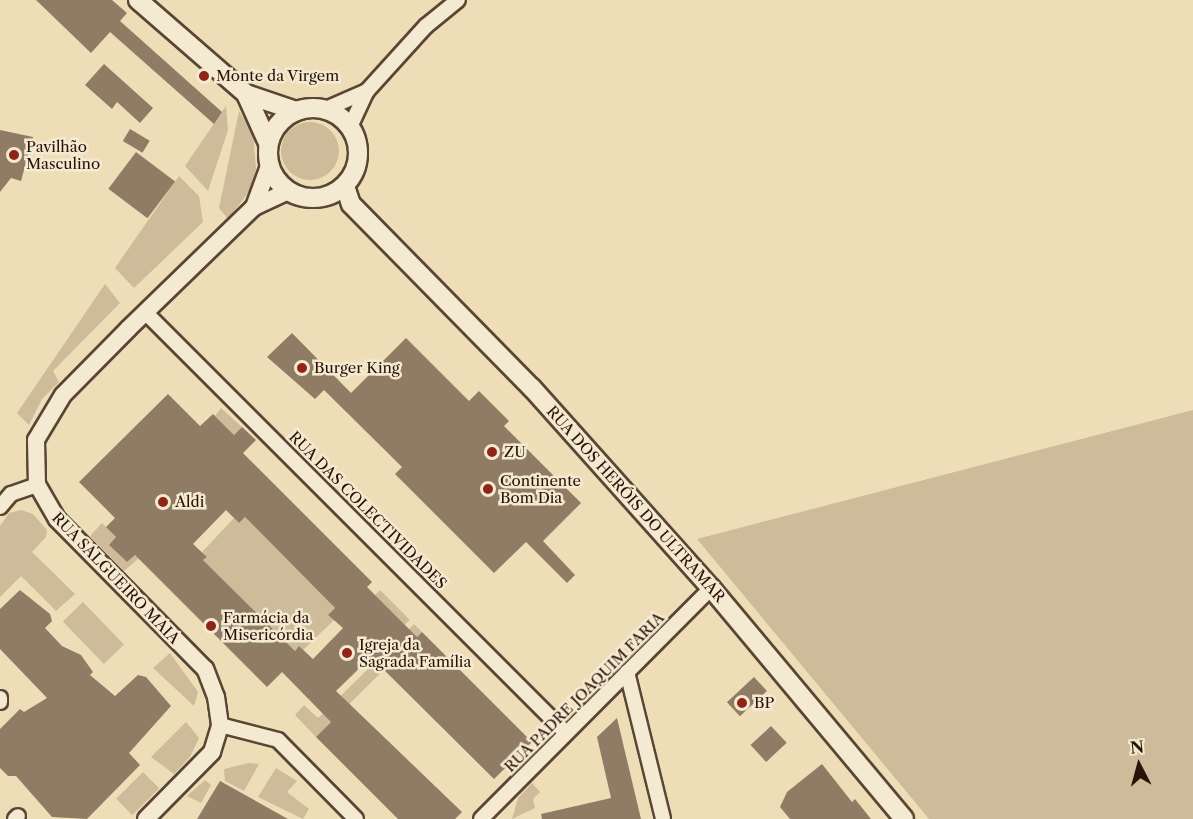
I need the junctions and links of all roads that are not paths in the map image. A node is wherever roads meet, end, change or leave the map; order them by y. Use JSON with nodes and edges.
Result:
{"nodes":[{"id":1,"x":138,"y":0,"type":"edge"},
{"id":2,"x":458,"y":0,"type":"edge"},
{"id":3,"x":368,"y":91,"type":"junction"},
{"id":4,"x":246,"y":94,"type":"junction"},
{"id":5,"x":326,"y":109,"type":"junction"},
{"id":6,"x":296,"y":111,"type":"junction"},
{"id":7,"x":350,"y":127,"type":"junction"},
{"id":8,"x":268,"y":143,"type":"junction"},
{"id":9,"x":269,"y":166,"type":"junction"},
{"id":10,"x":345,"y":186,"type":"junction"},
{"id":11,"x":288,"y":191,"type":"junction"},
{"id":12,"x":328,"y":196,"type":"junction"},
{"id":13,"x":351,"y":204,"type":"junction"},
{"id":14,"x":254,"y":207,"type":"junction"},
{"id":15,"x":146,"y":312,"type":"junction"},
{"id":16,"x":37,"y":485,"type":"junction"},
{"id":17,"x":0,"y":507,"type":"edge"},
{"id":18,"x":711,"y":588,"type":"junction"},
{"id":19,"x":627,"y":672,"type":"junction"},
{"id":20,"x":220,"y":725,"type":"junction"},
{"id":21,"x":565,"y":732,"type":"junction"},
{"id":22,"x":495,"y":813,"type":"edge"},
{"id":23,"x":146,"y":819,"type":"edge"},
{"id":24,"x":356,"y":819,"type":"edge"},
{"id":25,"x":481,"y":819,"type":"edge"},
{"id":26,"x":663,"y":819,"type":"edge"},
{"id":27,"x":904,"y":819,"type":"edge"}],
"edges":[{"from":1,"to":4,"type":"main road"},
{"from":2,"to":3,"type":"street"},
{"from":3,"to":5,"type":"street"},
{"from":3,"to":7,"type":"street"},
{"from":4,"to":6,"type":"main road"},
{"from":4,"to":8,"type":"main road"},
{"from":5,"to":6,"type":"main road"},
{"from":5,"to":7,"type":"main road"},
{"from":6,"to":8,"type":"main road"},
{"from":7,"to":10,"type":"main road"},
{"from":8,"to":9,"type":"main road"},
{"from":9,"to":11,"type":"main road"},
{"from":9,"to":14,"type":"street","name":"RUA SALGUEIRO MAIA"},
{"from":10,"to":12,"type":"main road"},
{"from":10,"to":13,"type":"main road"},
{"from":11,"to":12,"type":"main road"},
{"from":11,"to":14,"type":"street","name":"RUA SALGUEIRO MAIA"},
{"from":12,"to":13,"type":"main road"},
{"from":13,"to":18,"type":"main road","name":"RUA DOS HERÓIS DO ULTRAMAR"},
{"from":14,"to":15,"type":"street","name":"RUA SALGUEIRO MAIA"},
{"from":15,"to":16,"type":"street","name":"RUA SALGUEIRO MAIA"},
{"from":15,"to":21,"type":"street","name":"RUA DAS COLECTIVIDADES"},
{"from":16,"to":17,"type":"street"},
{"from":16,"to":20,"type":"street","name":"RUA SALGUEIRO MAIA"},
{"from":18,"to":19,"type":"street","name":"RUA PADRE JOAQUIM FARIA"},
{"from":18,"to":27,"type":"main road","name":"RUA DOS HERÓIS DO ULTRAMAR"},
{"from":19,"to":21,"type":"street","name":"RUA PADRE JOAQUIM FARIA"},
{"from":19,"to":26,"type":"street"},
{"from":20,"to":23,"type":"street","name":"RUA SALGUEIRO MAIA"},
{"from":20,"to":24,"type":"street"},
{"from":21,"to":22,"type":"street","name":"RUA PADRE JOAQUIM FARIA"},
{"from":22,"to":25,"type":"street","name":"RUA PADRE JOAQUIM FARIA"}]}
